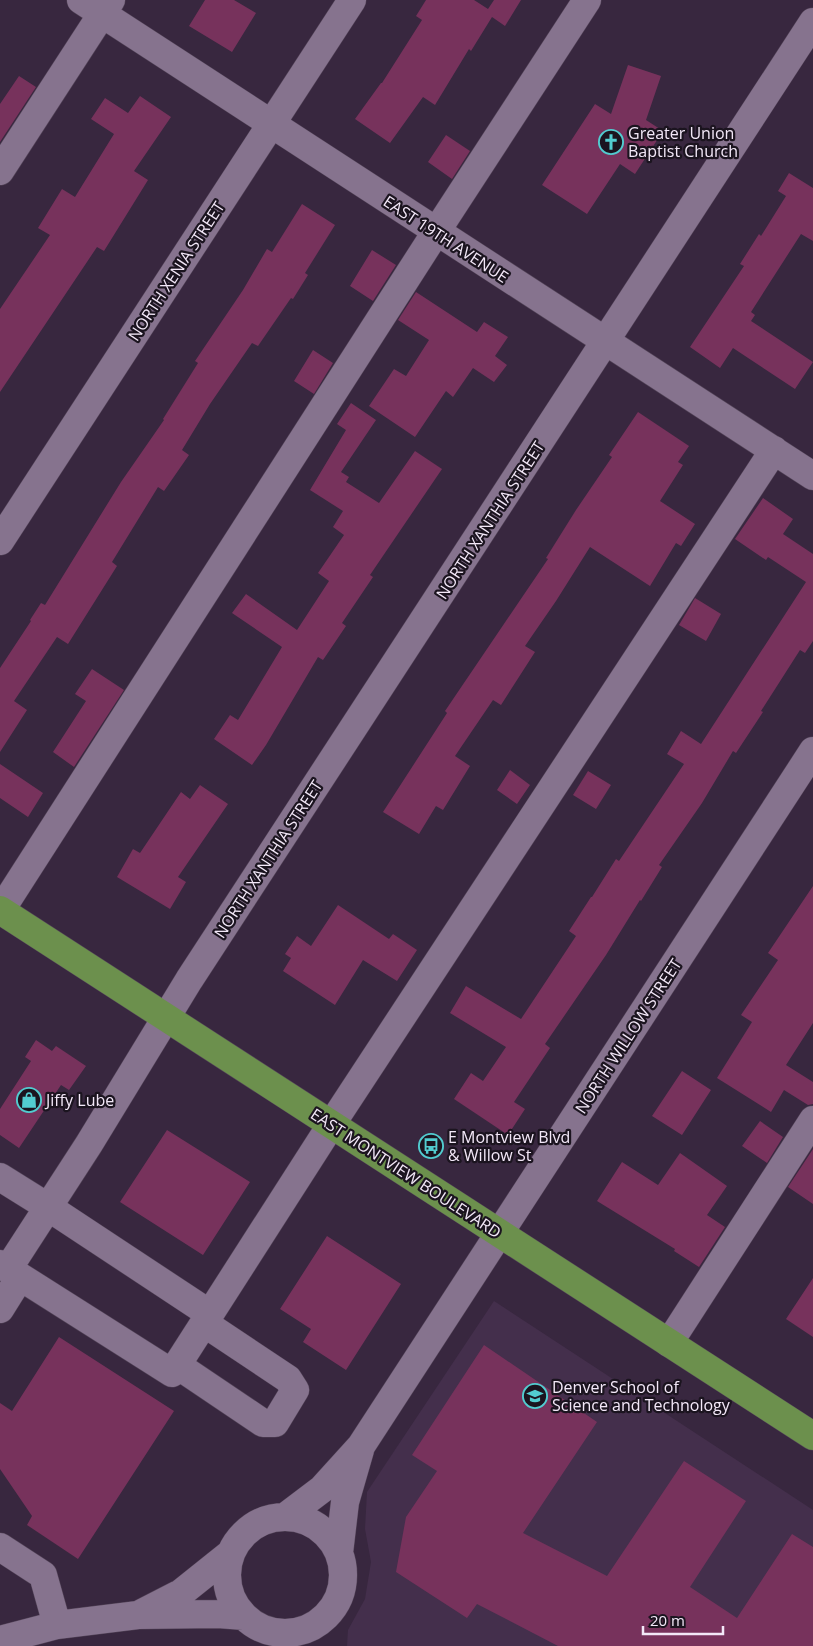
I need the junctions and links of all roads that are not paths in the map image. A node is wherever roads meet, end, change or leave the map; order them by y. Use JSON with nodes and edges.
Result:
{"nodes":[{"id":1,"x":352,"y":0,"type":"edge"},
{"id":2,"x":587,"y":0,"type":"edge"},
{"id":3,"x":98,"y":5,"type":"edge"},
{"id":4,"x":813,"y":22,"type":"edge"},
{"id":5,"x":271,"y":125,"type":"junction"},
{"id":6,"x":0,"y":171,"type":"edge"},
{"id":7,"x":436,"y":232,"type":"junction"},
{"id":8,"x":606,"y":342,"type":"junction"},
{"id":9,"x":774,"y":450,"type":"junction"},
{"id":10,"x":813,"y":476,"type":"edge"},
{"id":11,"x":0,"y":541,"type":"edge"},
{"id":12,"x":813,"y":751,"type":"edge"},
{"id":13,"x":0,"y":910,"type":"edge"},
{"id":14,"x":165,"y":1017,"type":"junction"},
{"id":15,"x":813,"y":1120,"type":"edge"},
{"id":16,"x":331,"y":1125,"type":"junction"},
{"id":17,"x":0,"y":1177,"type":"edge"},
{"id":18,"x":48,"y":1207,"type":"junction"},
{"id":19,"x":499,"y":1233,"type":"junction"},
{"id":20,"x":9,"y":1270,"type":"edge"},
{"id":21,"x":0,"y":1309,"type":"edge"},
{"id":22,"x":207,"y":1318,"type":"junction"},
{"id":23,"x":669,"y":1343,"type":"junction"},
{"id":24,"x":177,"y":1365,"type":"junction"},
{"id":25,"x":813,"y":1436,"type":"edge"},
{"id":26,"x":361,"y":1446,"type":"junction"},
{"id":27,"x":285,"y":1517,"type":"junction"},
{"id":28,"x":0,"y":1547,"type":"edge"},
{"id":29,"x":231,"y":1552,"type":"junction"},
{"id":30,"x":339,"y":1553,"type":"junction"},
{"id":31,"x":138,"y":1615,"type":"junction"},
{"id":32,"x":327,"y":1617,"type":"junction"},
{"id":33,"x":56,"y":1625,"type":"junction"},
{"id":34,"x":261,"y":1630,"type":"edge"},
{"id":35,"x":0,"y":1640,"type":"edge"},
{"id":36,"x":320,"y":1646,"type":"edge"}],
"edges":[{"from":1,"to":5,"type":"street","name":"NORTH XENIA STREET"},
{"from":2,"to":7,"type":"street"},
{"from":3,"to":5,"type":"street","name":"EAST 19TH AVENUE"},
{"from":3,"to":6,"type":"street"},
{"from":4,"to":8,"type":"street","name":"NORTH XANTHIA STREET"},
{"from":5,"to":7,"type":"street","name":"EAST 19TH AVENUE"},
{"from":5,"to":11,"type":"street","name":"NORTH XENIA STREET"},
{"from":7,"to":8,"type":"street","name":"EAST 19TH AVENUE"},
{"from":7,"to":13,"type":"street"},
{"from":8,"to":9,"type":"street","name":"EAST 19TH AVENUE"},
{"from":8,"to":14,"type":"street","name":"NORTH XANTHIA STREET"},
{"from":9,"to":10,"type":"street","name":"EAST 19TH AVENUE"},
{"from":9,"to":16,"type":"street"},
{"from":12,"to":19,"type":"street","name":"NORTH WILLOW STREET"},
{"from":13,"to":14,"type":"main road","name":"EAST MONTVIEW BOULEVARD"},
{"from":14,"to":16,"type":"main road","name":"EAST MONTVIEW BOULEVARD"},
{"from":14,"to":18,"type":"street","name":"NORTH XANTHIA STREET"},
{"from":15,"to":23,"type":"street"},
{"from":16,"to":19,"type":"main road","name":"EAST MONTVIEW BOULEVARD"},
{"from":16,"to":22,"type":"street"},
{"from":17,"to":18,"type":"street"},
{"from":18,"to":20,"type":"street","name":"NORTH XANTHIA STREET"},
{"from":18,"to":22,"type":"street"},
{"from":19,"to":23,"type":"main road","name":"EAST MONTVIEW BOULEVARD"},
{"from":19,"to":26,"type":"street","name":"NORTH WILLOW STREET"},
{"from":20,"to":21,"type":"street","name":"NORTH XANTHIA STREET"},
{"from":20,"to":24,"type":"street"},
{"from":22,"to":24,"type":"street"},
{"from":22,"to":24,"type":"street"},
{"from":23,"to":25,"type":"main road","name":"EAST MONTVIEW BOULEVARD"},
{"from":26,"to":27,"type":"street","name":"NORTH WILLOW STREET"},
{"from":26,"to":30,"type":"street","name":"NORTH WILLOW STREET"},
{"from":27,"to":29,"type":"street"},
{"from":27,"to":30,"type":"street"},
{"from":28,"to":33,"type":"street"},
{"from":29,"to":31,"type":"street"},
{"from":29,"to":34,"type":"street"},
{"from":30,"to":32,"type":"street"},
{"from":31,"to":33,"type":"street"},
{"from":31,"to":34,"type":"street"},
{"from":32,"to":34,"type":"street"},
{"from":32,"to":36,"type":"street"},
{"from":33,"to":35,"type":"street"}]}
